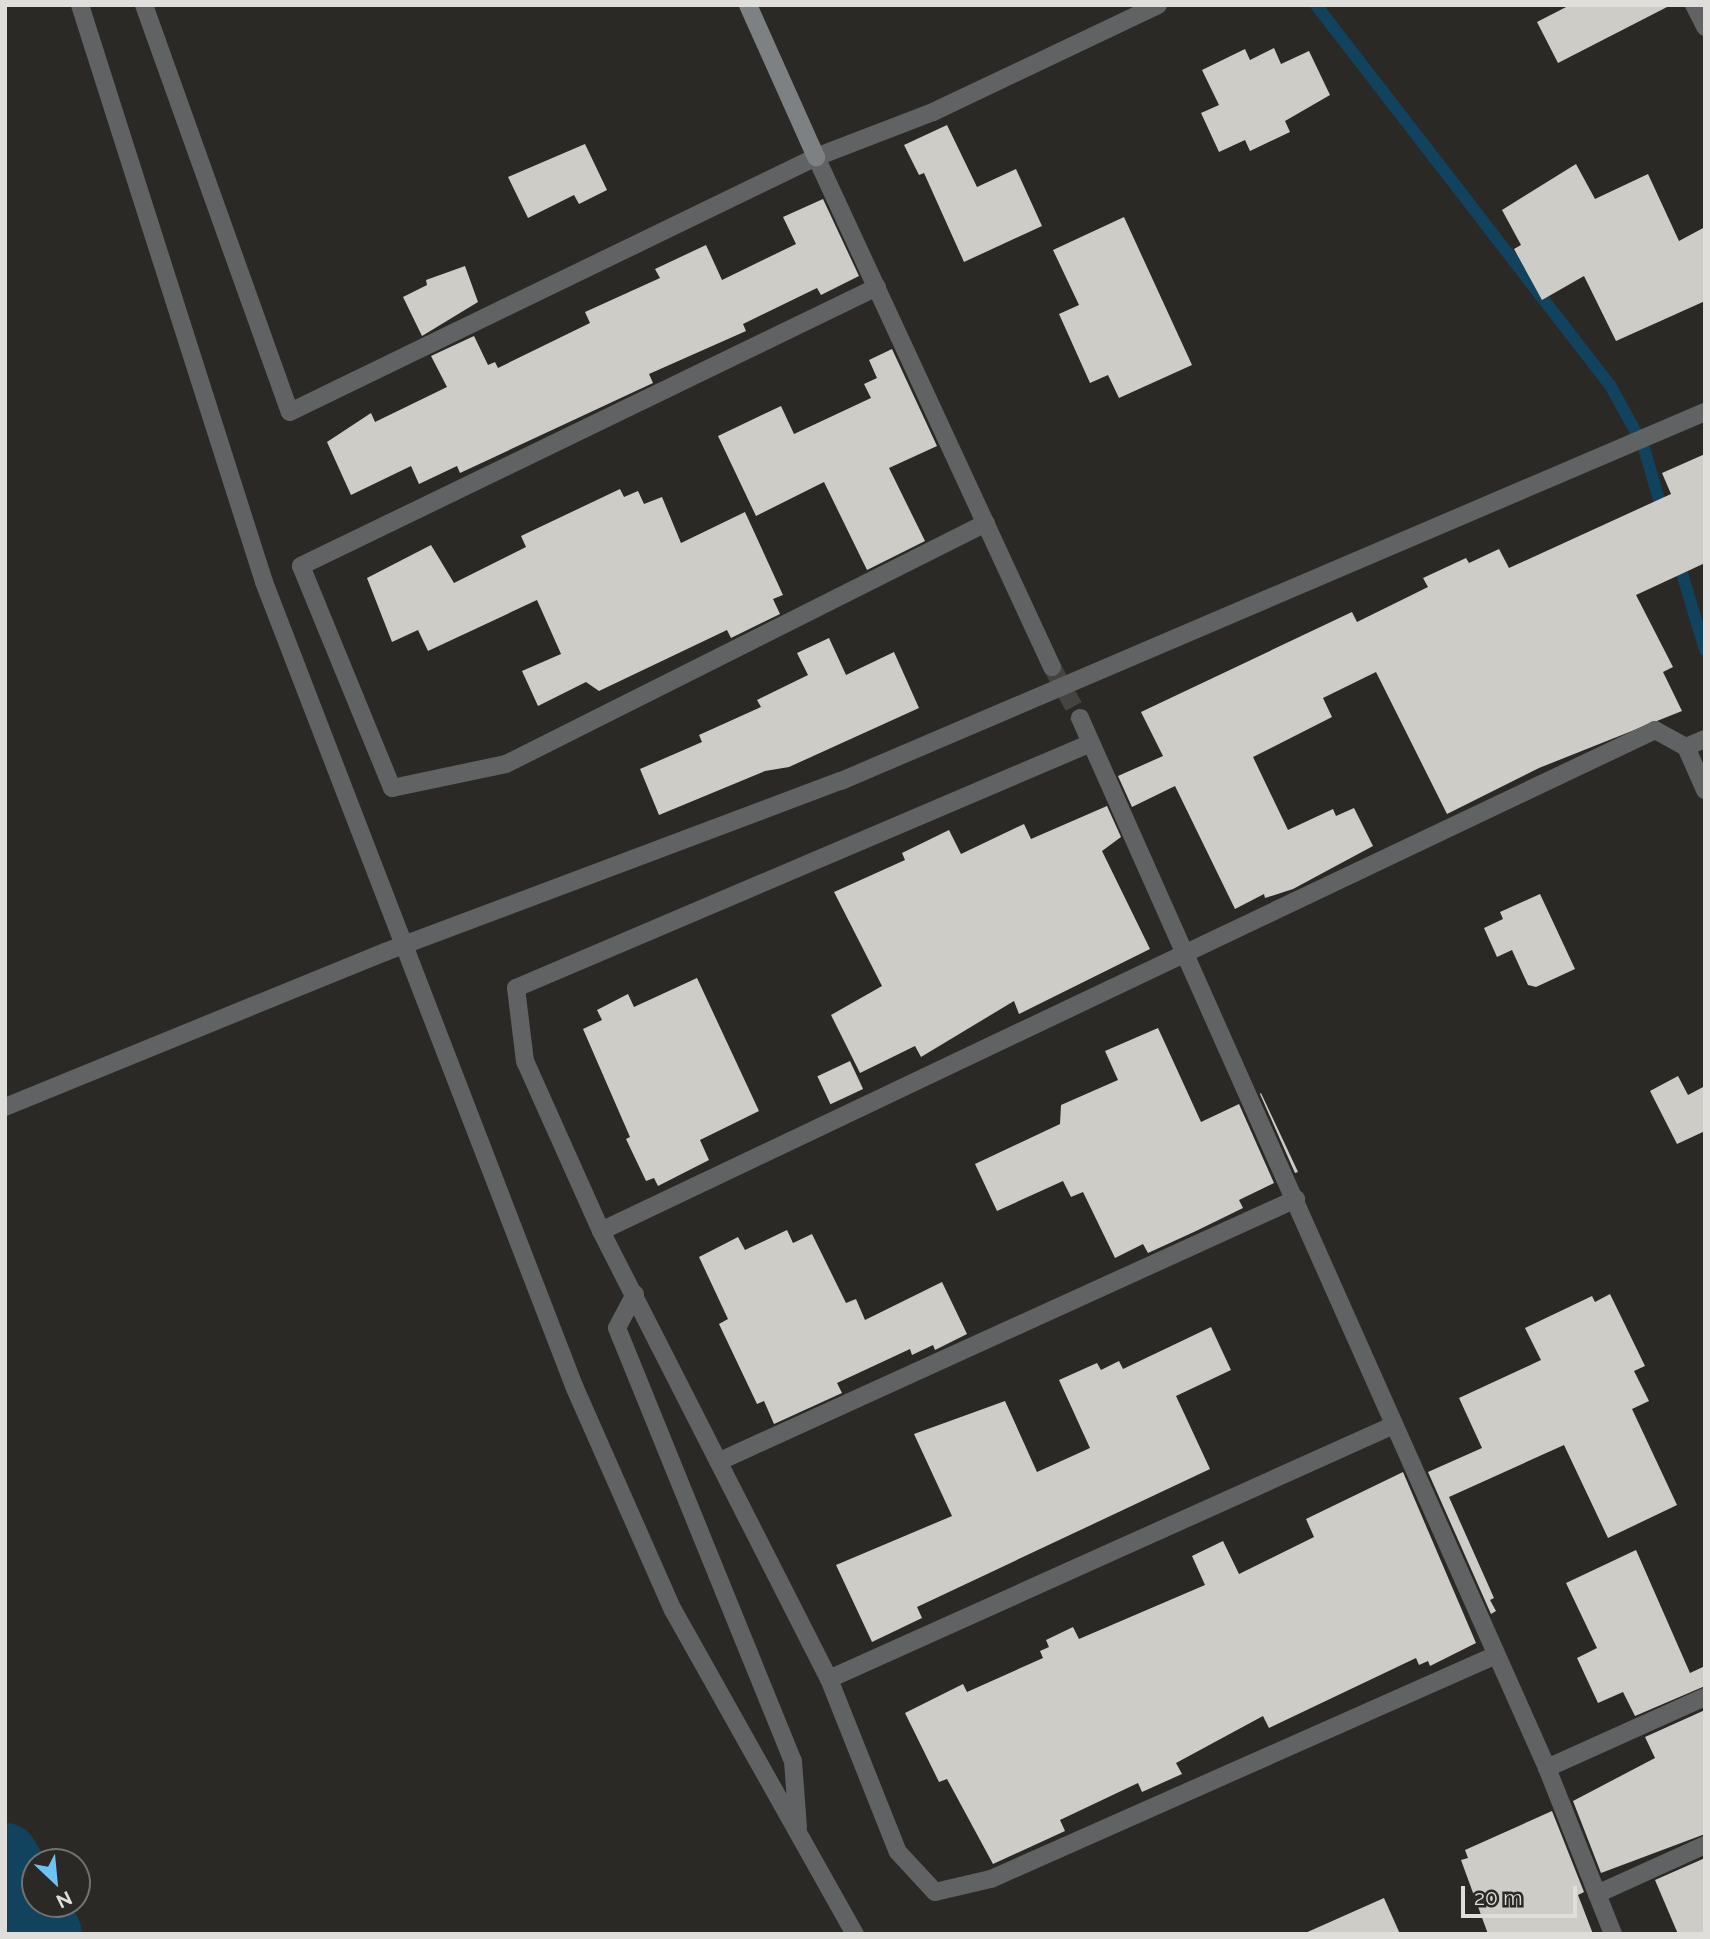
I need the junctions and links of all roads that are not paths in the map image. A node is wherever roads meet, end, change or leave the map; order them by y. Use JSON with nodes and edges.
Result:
{"nodes":[{"id":1,"x":79,"y":5,"type":"edge"},
{"id":2,"x":144,"y":5,"type":"edge"},
{"id":3,"x":748,"y":5,"type":"edge"},
{"id":4,"x":1158,"y":5,"type":"edge"},
{"id":5,"x":1695,"y":5,"type":"edge"},
{"id":6,"x":1705,"y":27,"type":"edge"},
{"id":7,"x":816,"y":157,"type":"junction"},
{"id":8,"x":877,"y":287,"type":"junction"},
{"id":9,"x":1705,"y":412,"type":"edge"},
{"id":10,"x":986,"y":523,"type":"junction"},
{"id":11,"x":1052,"y":667,"type":"tunnel mouth"},
{"id":12,"x":1080,"y":718,"type":"tunnel mouth"},
{"id":13,"x":1705,"y":739,"type":"edge"},
{"id":14,"x":1091,"y":743,"type":"junction"},
{"id":15,"x":1686,"y":747,"type":"junction"},
{"id":16,"x":1705,"y":790,"type":"edge"},
{"id":17,"x":407,"y":945,"type":"junction"},
{"id":18,"x":1185,"y":956,"type":"junction"},
{"id":19,"x":5,"y":1107,"type":"edge"},
{"id":20,"x":1296,"y":1199,"type":"junction"},
{"id":21,"x":601,"y":1230,"type":"junction"},
{"id":22,"x":635,"y":1294,"type":"junction"},
{"id":23,"x":1394,"y":1425,"type":"junction"},
{"id":24,"x":720,"y":1461,"type":"junction"},
{"id":25,"x":1496,"y":1655,"type":"junction"},
{"id":26,"x":829,"y":1679,"type":"junction"},
{"id":27,"x":1705,"y":1697,"type":"edge"},
{"id":28,"x":1547,"y":1768,"type":"junction"},
{"id":29,"x":799,"y":1834,"type":"junction"},
{"id":30,"x":1705,"y":1845,"type":"edge"},
{"id":31,"x":1597,"y":1894,"type":"junction"},
{"id":32,"x":855,"y":1934,"type":"edge"},
{"id":33,"x":1613,"y":1934,"type":"edge"}],
"edges":[{"from":1,"to":17,"type":"street"},
{"from":2,"to":7,"type":"street"},
{"from":3,"to":7,"type":"street"},
{"from":4,"to":7,"type":"street"},
{"from":5,"to":6,"type":"street"},
{"from":7,"to":8,"type":"street"},
{"from":8,"to":10,"type":"street"},
{"from":8,"to":10,"type":"street"},
{"from":9,"to":17,"type":"street"},
{"from":10,"to":11,"type":"street"},
{"from":12,"to":14,"type":"street"},
{"from":13,"to":15,"type":"street"},
{"from":14,"to":18,"type":"street"},
{"from":14,"to":21,"type":"street"},
{"from":15,"to":16,"type":"street"},
{"from":15,"to":18,"type":"street"},
{"from":17,"to":19,"type":"street"},
{"from":17,"to":29,"type":"street"},
{"from":18,"to":20,"type":"street"},
{"from":18,"to":21,"type":"street"},
{"from":20,"to":23,"type":"street"},
{"from":20,"to":24,"type":"street"},
{"from":21,"to":22,"type":"street"},
{"from":22,"to":24,"type":"street"},
{"from":22,"to":29,"type":"street"},
{"from":23,"to":25,"type":"street"},
{"from":23,"to":26,"type":"street"},
{"from":24,"to":26,"type":"street"},
{"from":25,"to":26,"type":"street"},
{"from":25,"to":28,"type":"street"},
{"from":27,"to":28,"type":"street"},
{"from":28,"to":31,"type":"street"},
{"from":29,"to":32,"type":"street"},
{"from":30,"to":31,"type":"street"},
{"from":31,"to":33,"type":"street"}]}
